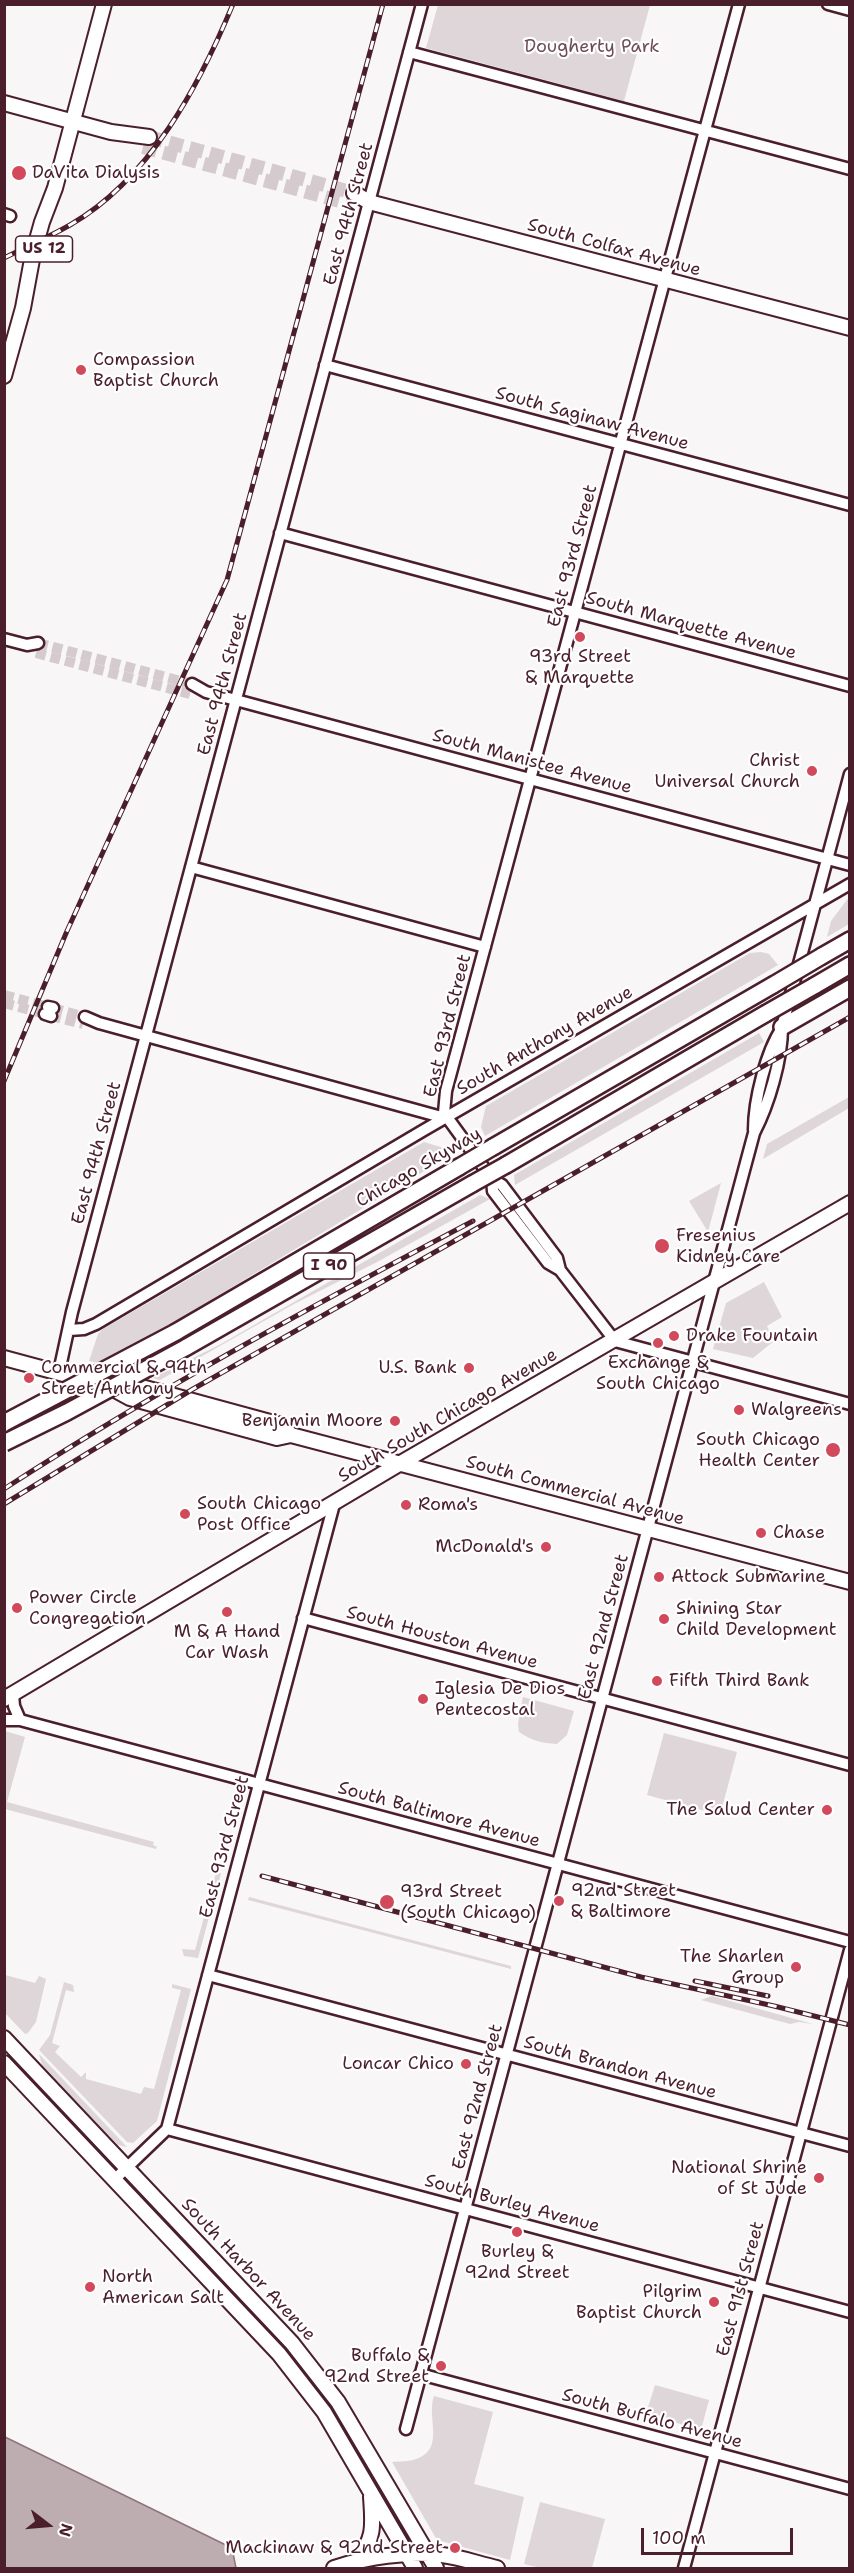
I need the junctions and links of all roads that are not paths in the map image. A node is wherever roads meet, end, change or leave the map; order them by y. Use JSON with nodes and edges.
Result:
{"nodes":[{"id":1,"x":105,"y":4,"type":"edge"},
{"id":2,"x":422,"y":4,"type":"edge"},
{"id":3,"x":739,"y":4,"type":"edge"},
{"id":4,"x":828,"y":4,"type":"edge"},
{"id":5,"x":849,"y":10,"type":"edge"},
{"id":6,"x":410,"y":52,"type":"junction"},
{"id":7,"x":4,"y":104,"type":"edge"},
{"id":8,"x":73,"y":122,"type":"junction"},
{"id":9,"x":705,"y":130,"type":"junction"},
{"id":10,"x":146,"y":142,"type":"tunnel mouth"},
{"id":11,"x":849,"y":169,"type":"edge"},
{"id":12,"x":353,"y":198,"type":"tunnel mouth"},
{"id":13,"x":369,"y":202,"type":"junction"},
{"id":14,"x":665,"y":280,"type":"junction"},
{"id":15,"x":849,"y":328,"type":"edge"},
{"id":16,"x":326,"y":365,"type":"junction"},
{"id":17,"x":4,"y":376,"type":"edge"},
{"id":18,"x":621,"y":444,"type":"junction"},
{"id":19,"x":849,"y":505,"type":"edge"},
{"id":20,"x":280,"y":533,"type":"junction"},
{"id":21,"x":575,"y":612,"type":"junction"},
{"id":22,"x":4,"y":639,"type":"edge"},
{"id":23,"x":33,"y":647,"type":"tunnel mouth"},
{"id":24,"x":849,"y":686,"type":"edge"},
{"id":25,"x":191,"y":689,"type":"tunnel mouth"},
{"id":26,"x":236,"y":700,"type":"junction"},
{"id":27,"x":849,"y":774,"type":"edge"},
{"id":28,"x":530,"y":779,"type":"junction"},
{"id":29,"x":827,"y":858,"type":"junction"},
{"id":30,"x":849,"y":865,"type":"edge"},
{"id":31,"x":191,"y":867,"type":"junction"},
{"id":32,"x":849,"y":884,"type":"edge"},
{"id":33,"x":815,"y":904,"type":"junction"},
{"id":34,"x":849,"y":940,"type":"edge"},
{"id":35,"x":485,"y":947,"type":"junction"},
{"id":36,"x":849,"y":965,"type":"edge"},
{"id":37,"x":849,"y":988,"type":"edge"},
{"id":38,"x":84,"y":1021,"type":"tunnel mouth"},
{"id":39,"x":782,"y":1028,"type":"junction"},
{"id":40,"x":146,"y":1036,"type":"junction"},
{"id":41,"x":445,"y":1118,"type":"junction"},
{"id":42,"x":849,"y":1203,"type":"edge"},
{"id":43,"x":714,"y":1282,"type":"junction"},
{"id":44,"x":69,"y":1330,"type":"junction"},
{"id":45,"x":615,"y":1341,"type":"junction"},
{"id":46,"x":4,"y":1358,"type":"edge"},
{"id":47,"x":691,"y":1362,"type":"junction"},
{"id":48,"x":59,"y":1372,"type":"junction"},
{"id":49,"x":849,"y":1404,"type":"edge"},
{"id":50,"x":4,"y":1423,"type":"edge"},
{"id":51,"x":4,"y":1443,"type":"edge"},
{"id":52,"x":399,"y":1464,"type":"junction"},
{"id":53,"x":334,"y":1504,"type":"junction"},
{"id":54,"x":648,"y":1528,"type":"junction"},
{"id":55,"x":849,"y":1582,"type":"edge"},
{"id":56,"x":303,"y":1618,"type":"junction"},
{"id":57,"x":9,"y":1697,"type":"edge"},
{"id":58,"x":602,"y":1698,"type":"junction"},
{"id":59,"x":4,"y":1720,"type":"edge"},
{"id":60,"x":21,"y":1720,"type":"junction"},
{"id":61,"x":849,"y":1765,"type":"edge"},
{"id":62,"x":259,"y":1784,"type":"junction"},
{"id":63,"x":558,"y":1863,"type":"junction"},
{"id":64,"x":849,"y":1942,"type":"edge"},
{"id":65,"x":849,"y":1950,"type":"edge"},
{"id":66,"x":208,"y":1975,"type":"junction"},
{"id":67,"x":4,"y":2038,"type":"edge"},
{"id":68,"x":506,"y":2054,"type":"junction"},
{"id":69,"x":4,"y":2063,"type":"edge"},
{"id":70,"x":167,"y":2129,"type":"junction"},
{"id":71,"x":800,"y":2133,"type":"junction"},
{"id":72,"x":849,"y":2146,"type":"edge"},
{"id":73,"x":127,"y":2168,"type":"junction"},
{"id":74,"x":114,"y":2180,"type":"junction"},
{"id":75,"x":465,"y":2209,"type":"junction"},
{"id":76,"x":758,"y":2288,"type":"junction"},
{"id":77,"x":849,"y":2312,"type":"edge"},
{"id":78,"x":420,"y":2374,"type":"junction"},
{"id":79,"x":406,"y":2430,"type":"dead end"},
{"id":80,"x":715,"y":2453,"type":"junction"},
{"id":81,"x":849,"y":2489,"type":"edge"},
{"id":82,"x":370,"y":2492,"type":"junction"},
{"id":83,"x":428,"y":2555,"type":"junction"},
{"id":84,"x":407,"y":2556,"type":"junction"},
{"id":85,"x":357,"y":2561,"type":"junction"},
{"id":86,"x":334,"y":2568,"type":"edge"},
{"id":87,"x":415,"y":2568,"type":"edge"},
{"id":88,"x":436,"y":2568,"type":"edge"},
{"id":89,"x":497,"y":2568,"type":"edge"},
{"id":90,"x":684,"y":2568,"type":"edge"}],
"edges":[{"from":1,"to":8,"type":"main road","number":"US 12"},
{"from":2,"to":6,"type":"street","name":"East 94th Street"},
{"from":3,"to":9,"type":"street","name":"East 93rd Street"},
{"from":4,"to":5,"type":"street"},
{"from":6,"to":9,"type":"street"},
{"from":6,"to":13,"type":"street","name":"East 94th Street"},
{"from":7,"to":8,"type":"main road"},
{"from":8,"to":10,"type":"main road"},
{"from":8,"to":17,"type":"main road","number":"US 12"},
{"from":9,"to":11,"type":"street"},
{"from":9,"to":14,"type":"street","name":"East 93rd Street"},
{"from":12,"to":13,"type":"main road","name":"South Colfax Avenue"},
{"from":13,"to":14,"type":"main road","name":"South Colfax Avenue"},
{"from":13,"to":16,"type":"street","name":"East 94th Street"},
{"from":14,"to":15,"type":"main road","name":"South Colfax Avenue"},
{"from":14,"to":18,"type":"street","name":"East 93rd Street"},
{"from":16,"to":18,"type":"street","name":"South Saginaw Avenue"},
{"from":16,"to":20,"type":"street","name":"East 94th Street"},
{"from":18,"to":19,"type":"street","name":"South Saginaw Avenue"},
{"from":18,"to":21,"type":"street","name":"East 93rd Street"},
{"from":20,"to":21,"type":"street","name":"South Marquette Avenue"},
{"from":20,"to":26,"type":"street","name":"East 94th Street"},
{"from":21,"to":24,"type":"street","name":"South Marquette Avenue"},
{"from":21,"to":28,"type":"street","name":"East 93rd Street"},
{"from":22,"to":23,"type":"street"},
{"from":25,"to":26,"type":"street","name":"South Manistee Avenue"},
{"from":26,"to":28,"type":"street","name":"South Manistee Avenue"},
{"from":26,"to":31,"type":"street","name":"East 94th Street"},
{"from":27,"to":29,"type":"street","name":"East 92nd Street"},
{"from":28,"to":29,"type":"street","name":"South Manistee Avenue"},
{"from":28,"to":35,"type":"street","name":"East 93rd Street"},
{"from":29,"to":30,"type":"street","name":"South Manistee Avenue"},
{"from":29,"to":33,"type":"street","name":"East 92nd Street"},
{"from":31,"to":35,"type":"street"},
{"from":31,"to":40,"type":"street","name":"East 94th Street"},
{"from":32,"to":33,"type":"street","name":"South Anthony Avenue"},
{"from":33,"to":39,"type":"street","name":"East 92nd Street"},
{"from":33,"to":41,"type":"street","name":"South Anthony Avenue"},
{"from":34,"to":50,"type":"highway","name":"Chicago Skyway","number":"I 90","bridge":true},
{"from":35,"to":41,"type":"street","name":"East 93rd Street"},
{"from":36,"to":51,"type":"highway","number":"I 90","bridge":true},
{"from":37,"to":39,"type":"highway"},
{"from":38,"to":40,"type":"street"},
{"from":39,"to":43,"type":"street","name":"East 92nd Street"},
{"from":40,"to":41,"type":"street"},
{"from":40,"to":44,"type":"street","name":"East 94th Street"},
{"from":41,"to":44,"type":"street","name":"South Anthony Avenue"},
{"from":41,"to":45,"type":"street"},
{"from":42,"to":43,"type":"main road","name":"South South Chicago Avenue"},
{"from":43,"to":45,"type":"main road","name":"South South Chicago Avenue"},
{"from":43,"to":47,"type":"street","name":"East 92nd Street"},
{"from":44,"to":48,"type":"street","name":"East 94th Street"},
{"from":45,"to":47,"type":"street"},
{"from":45,"to":52,"type":"main road","name":"South South Chicago Avenue"},
{"from":46,"to":48,"type":"main road","name":"South Commercial Avenue"},
{"from":47,"to":49,"type":"street"},
{"from":47,"to":54,"type":"street","name":"East 92nd Street"},
{"from":48,"to":52,"type":"main road","name":"South Commercial Avenue"},
{"from":52,"to":53,"type":"main road","name":"South South Chicago Avenue"},
{"from":52,"to":54,"type":"main road","name":"South Commercial Avenue"},
{"from":53,"to":56,"type":"street","name":"East 93rd Street"},
{"from":53,"to":57,"type":"main road","name":"South South Chicago Avenue"},
{"from":54,"to":55,"type":"main road","name":"South Commercial Avenue"},
{"from":54,"to":58,"type":"street","name":"East 92nd Street"},
{"from":56,"to":58,"type":"street","name":"South Houston Avenue"},
{"from":56,"to":62,"type":"street","name":"East 93rd Street"},
{"from":57,"to":60,"type":"street"},
{"from":58,"to":61,"type":"street","name":"South Houston Avenue"},
{"from":58,"to":63,"type":"street","name":"East 92nd Street"},
{"from":59,"to":60,"type":"street","name":"South Baltimore Avenue"},
{"from":60,"to":62,"type":"street","name":"South Baltimore Avenue"},
{"from":62,"to":63,"type":"street","name":"South Baltimore Avenue"},
{"from":62,"to":66,"type":"street","name":"East 93rd Street"},
{"from":63,"to":64,"type":"street","name":"South Baltimore Avenue"},
{"from":63,"to":68,"type":"street","name":"East 92nd Street"},
{"from":65,"to":71,"type":"street","name":"East 91st Street"},
{"from":66,"to":68,"type":"street","name":"South Brandon Avenue"},
{"from":66,"to":70,"type":"street","name":"East 93rd Street"},
{"from":67,"to":73,"type":"main road","name":"South Harbor Avenue"},
{"from":68,"to":71,"type":"street","name":"South Brandon Avenue"},
{"from":68,"to":75,"type":"street","name":"East 92nd Street"},
{"from":69,"to":74,"type":"main road","name":"South Harbor Avenue"},
{"from":70,"to":73,"type":"street"},
{"from":70,"to":75,"type":"street","name":"South Burley Avenue"},
{"from":71,"to":72,"type":"street","name":"South Brandon Avenue"},
{"from":71,"to":76,"type":"street","name":"East 91st Street"},
{"from":73,"to":74,"type":"street"},
{"from":73,"to":83,"type":"main road","name":"South Harbor Avenue"},
{"from":74,"to":82,"type":"main road","name":"South Harbor Avenue"},
{"from":75,"to":76,"type":"street","name":"South Burley Avenue"},
{"from":75,"to":78,"type":"street","name":"East 92nd Street"},
{"from":76,"to":77,"type":"street","name":"South Burley Avenue"},
{"from":76,"to":80,"type":"street","name":"East 91st Street"},
{"from":78,"to":79,"type":"street","name":"East 92nd Street"},
{"from":78,"to":80,"type":"street","name":"South Buffalo Avenue"},
{"from":80,"to":81,"type":"street","name":"South Buffalo Avenue"},
{"from":80,"to":90,"type":"street","name":"East 91st Street"},
{"from":82,"to":84,"type":"main road","name":"South Harbor Avenue"},
{"from":82,"to":85,"type":"main road"},
{"from":83,"to":84,"type":"main road"},
{"from":83,"to":88,"type":"main road","name":"South Harbor Avenue"},
{"from":83,"to":89,"type":"main road"},
{"from":84,"to":85,"type":"main road"},
{"from":84,"to":87,"type":"main road","name":"South Harbor Avenue"},
{"from":85,"to":86,"type":"main road"}]}
